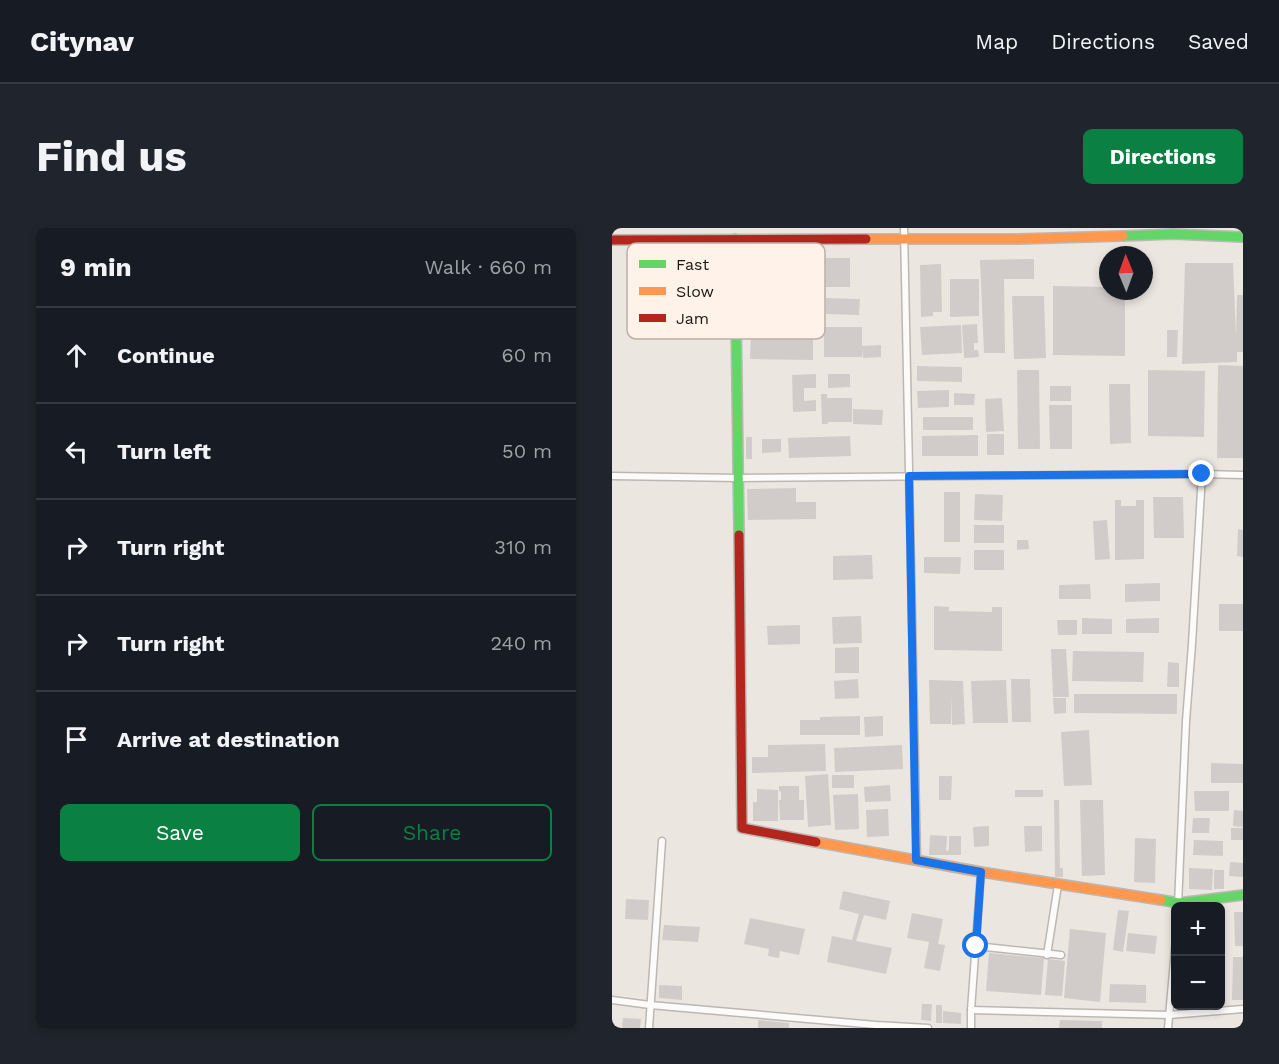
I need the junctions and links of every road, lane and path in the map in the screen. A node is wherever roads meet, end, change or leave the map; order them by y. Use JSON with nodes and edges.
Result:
{"nodes":[{"id":1,"x":904,"y":228,"type":"edge"},
{"id":2,"x":1173,"y":231,"type":"edge"},
{"id":3,"x":1243,"y":237,"type":"edge"},
{"id":4,"x":735,"y":239,"type":"junction"},
{"id":5,"x":904,"y":239,"type":"junction"},
{"id":6,"x":612,"y":240,"type":"edge"},
{"id":7,"x":735,"y":243,"type":"edge"},
{"id":8,"x":736,"y":339,"type":"edge"},
{"id":9,"x":1202,"y":474,"type":"junction"},
{"id":10,"x":1243,"y":475,"type":"edge"},
{"id":11,"x":612,"y":476,"type":"edge"},
{"id":12,"x":909,"y":476,"type":"junction"},
{"id":13,"x":738,"y":478,"type":"junction"},
{"id":14,"x":662,"y":841,"type":"dead end"},
{"id":15,"x":916,"y":860,"type":"junction"},
{"id":16,"x":981,"y":872,"type":"junction"},
{"id":17,"x":1058,"y":885,"type":"junction"},
{"id":18,"x":1243,"y":895,"type":"edge"},
{"id":19,"x":1178,"y":902,"type":"edge"},
{"id":20,"x":1198,"y":902,"type":"edge"},
{"id":21,"x":1171,"y":904,"type":"edge"},
{"id":22,"x":976,"y":946,"type":"junction"},
{"id":23,"x":1047,"y":955,"type":"junction"},
{"id":24,"x":1061,"y":955,"type":"dead end"},
{"id":25,"x":1174,"y":956,"type":"edge"},
{"id":26,"x":612,"y":1000,"type":"edge"},
{"id":27,"x":650,"y":1005,"type":"junction"},
{"id":28,"x":1243,"y":1009,"type":"edge"},
{"id":29,"x":971,"y":1010,"type":"junction"},
{"id":30,"x":1169,"y":1015,"type":"junction"},
{"id":31,"x":826,"y":1024,"type":"edge"},
{"id":32,"x":876,"y":1026,"type":"edge"},
{"id":33,"x":649,"y":1028,"type":"edge"},
{"id":34,"x":928,"y":1028,"type":"edge"},
{"id":35,"x":971,"y":1028,"type":"edge"},
{"id":36,"x":1168,"y":1028,"type":"edge"}],
"edges":[{"from":1,"to":5,"type":"street"},
{"from":2,"to":3,"type":"street"},
{"from":2,"to":5,"type":"street"},
{"from":4,"to":5,"type":"street"},
{"from":4,"to":6,"type":"street"},
{"from":4,"to":7,"type":"street"},
{"from":5,"to":12,"type":"street"},
{"from":8,"to":13,"type":"street"},
{"from":9,"to":10,"type":"street"},
{"from":9,"to":12,"type":"street"},
{"from":9,"to":19,"type":"street"},
{"from":11,"to":13,"type":"street"},
{"from":12,"to":13,"type":"street"},
{"from":12,"to":15,"type":"street"},
{"from":13,"to":15,"type":"street"},
{"from":14,"to":27,"type":"street"},
{"from":15,"to":16,"type":"street"},
{"from":16,"to":17,"type":"street"},
{"from":16,"to":22,"type":"street"},
{"from":17,"to":21,"type":"street"},
{"from":17,"to":23,"type":"street"},
{"from":18,"to":20,"type":"street"},
{"from":22,"to":23,"type":"street"},
{"from":22,"to":29,"type":"street"},
{"from":23,"to":24,"type":"street"},
{"from":25,"to":30,"type":"street"},
{"from":26,"to":27,"type":"street"},
{"from":27,"to":31,"type":"street"},
{"from":27,"to":33,"type":"street"},
{"from":28,"to":30,"type":"street"},
{"from":29,"to":30,"type":"street"},
{"from":29,"to":35,"type":"street"},
{"from":30,"to":36,"type":"street"},
{"from":31,"to":32,"type":"street"},
{"from":32,"to":34,"type":"street"}]}
